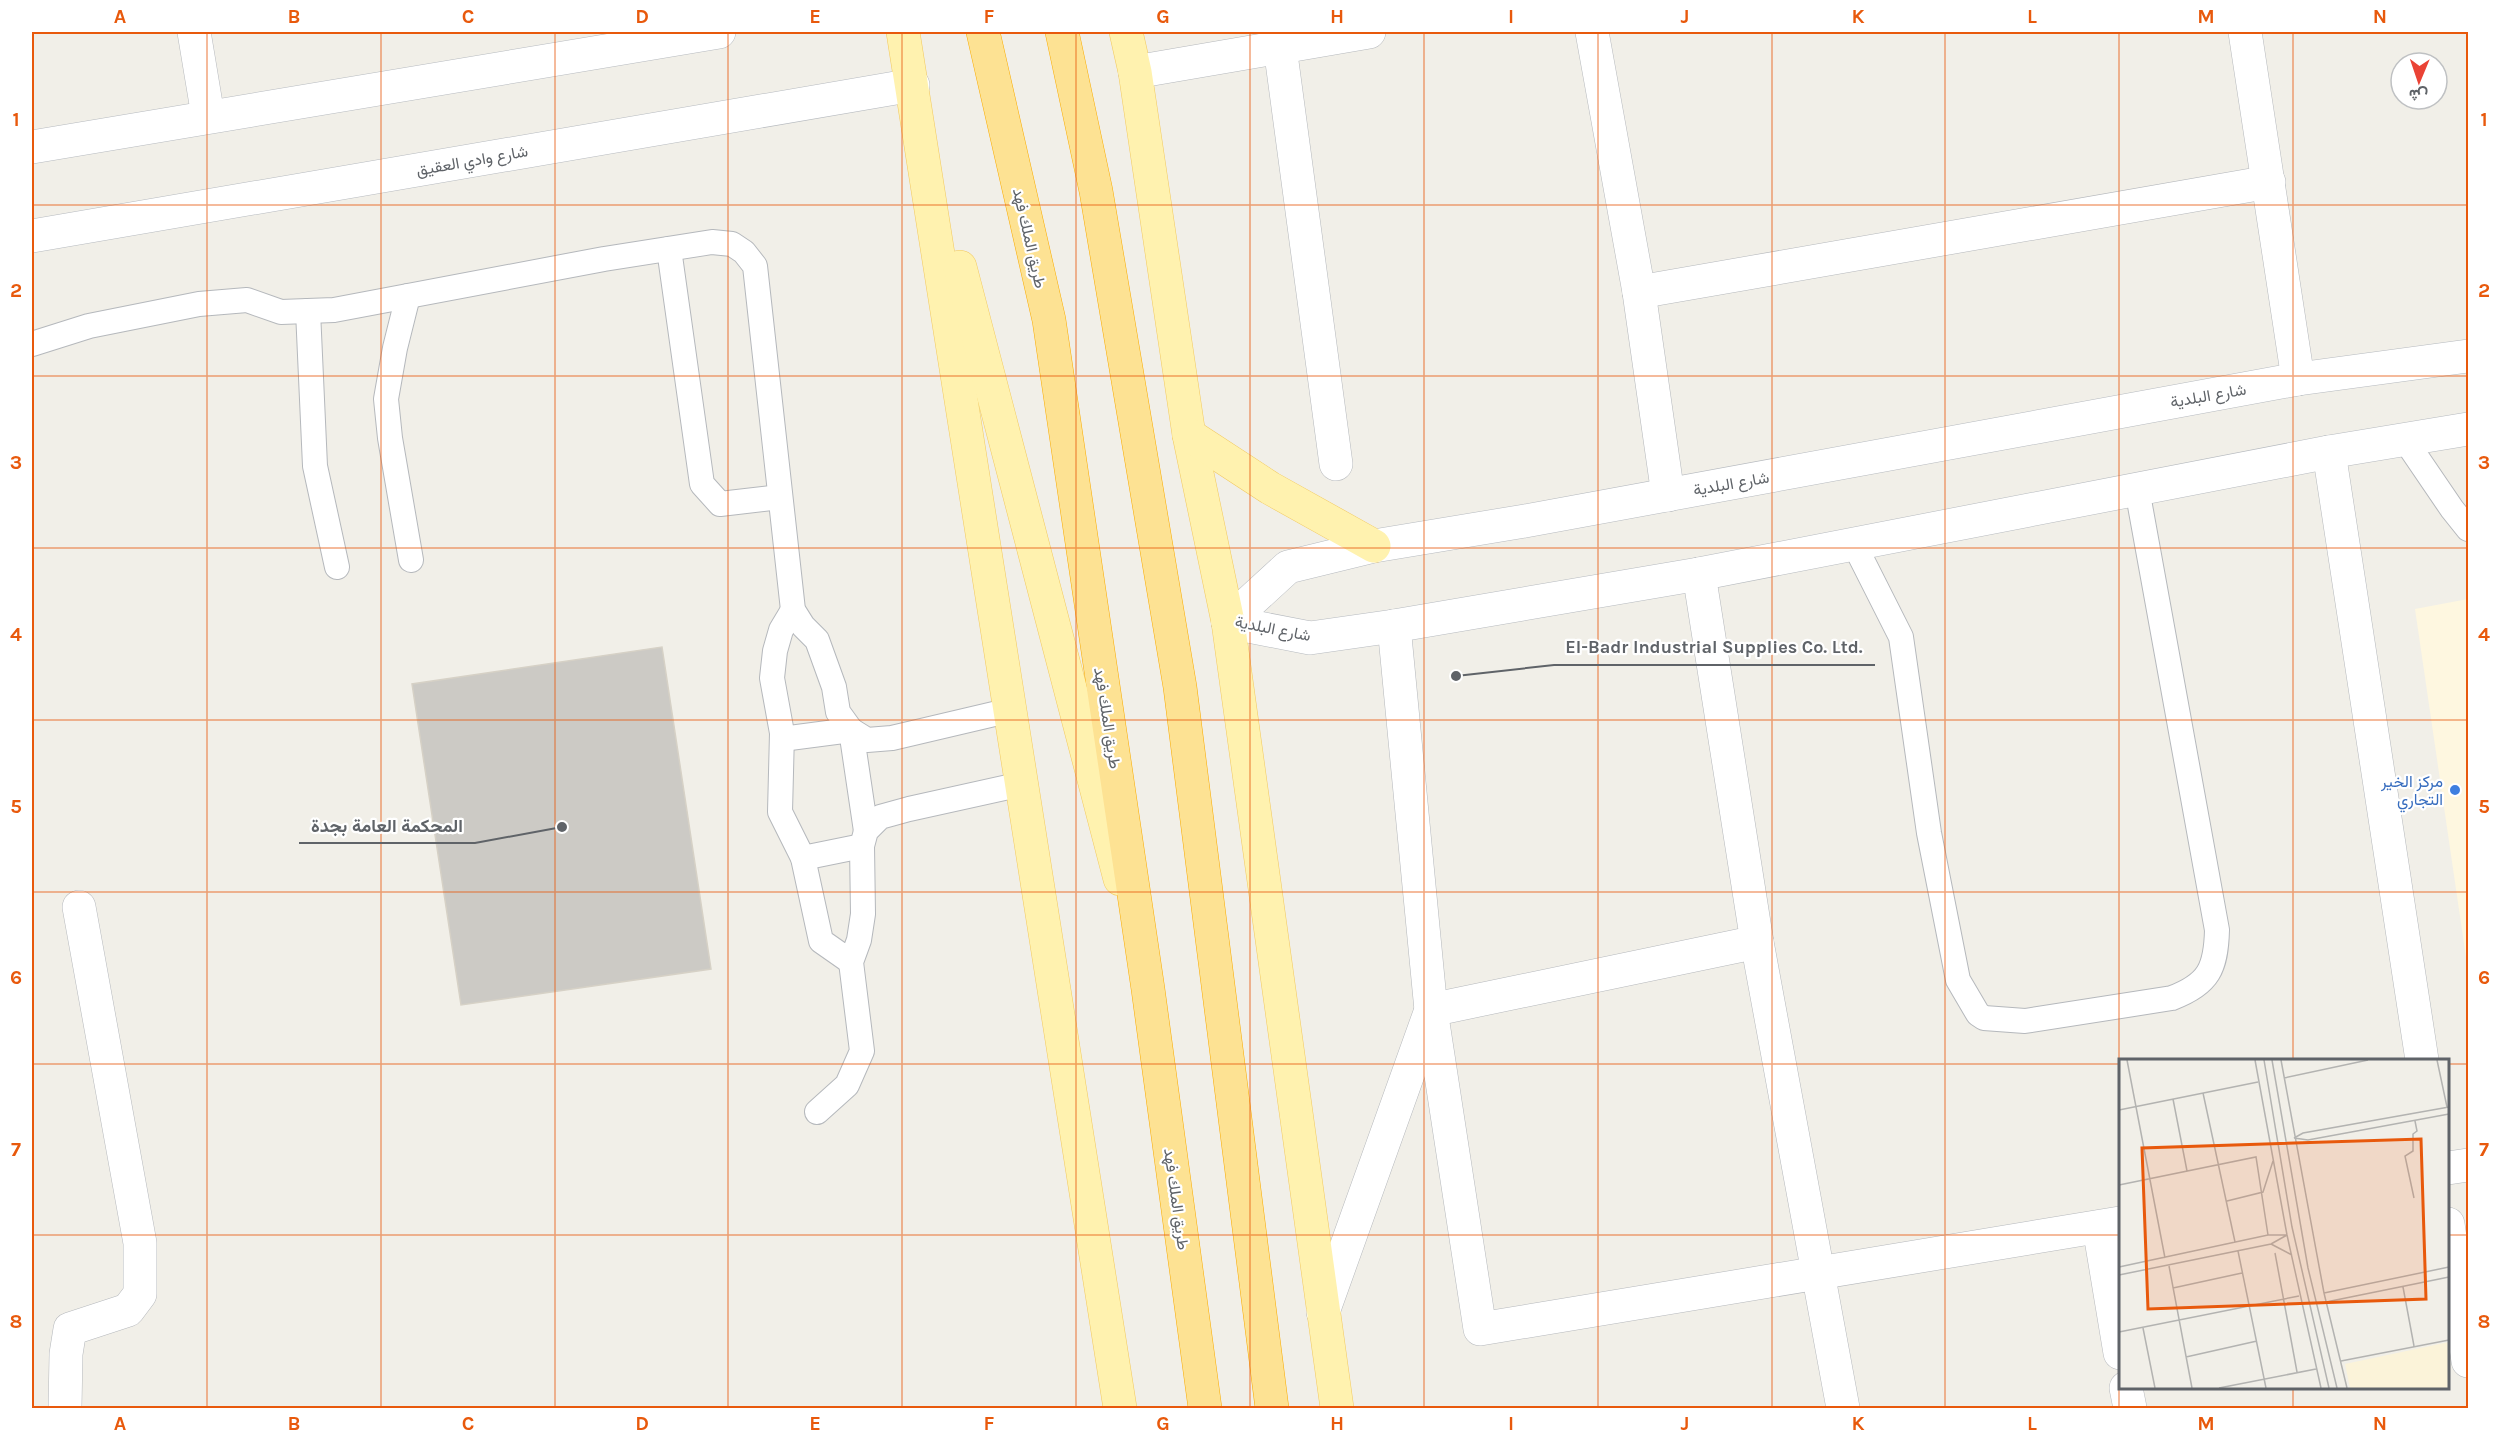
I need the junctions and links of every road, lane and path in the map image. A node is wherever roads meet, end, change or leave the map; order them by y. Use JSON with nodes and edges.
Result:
{"nodes":[{"id":1,"x":194,"y":32,"type":"edge"},
{"id":2,"x":719,"y":32,"type":"edge"},
{"id":3,"x":903,"y":32,"type":"edge"},
{"id":4,"x":983,"y":32,"type":"edge"},
{"id":5,"x":1062,"y":32,"type":"edge"},
{"id":6,"x":1126,"y":32,"type":"edge"},
{"id":7,"x":1369,"y":32,"type":"edge"},
{"id":8,"x":1592,"y":32,"type":"edge"},
{"id":9,"x":2245,"y":32,"type":"edge"},
{"id":10,"x":1279,"y":39,"type":"edge"},
{"id":11,"x":1135,"y":72,"type":"junction"},
{"id":12,"x":913,"y":85,"type":"junction"},
{"id":13,"x":208,"y":116,"type":"junction"},
{"id":14,"x":32,"y":147,"type":"edge"},
{"id":15,"x":2269,"y":182,"type":"junction"},
{"id":16,"x":32,"y":236,"type":"edge"},
{"id":17,"x":669,"y":249,"type":"junction"},
{"id":18,"x":1639,"y":292,"type":"junction"},
{"id":19,"x":408,"y":296,"type":"junction"},
{"id":20,"x":308,"y":311,"type":"junction"},
{"id":21,"x":32,"y":344,"type":"edge"},
{"id":22,"x":2469,"y":356,"type":"edge"},
{"id":23,"x":2298,"y":379,"type":"junction"},
{"id":24,"x":2469,"y":429,"type":"edge"},
{"id":25,"x":1189,"y":435,"type":"junction"},
{"id":26,"x":2405,"y":440,"type":"junction"},
{"id":27,"x":2329,"y":452,"type":"junction"},
{"id":28,"x":1336,"y":464,"type":"dead end"},
{"id":29,"x":2137,"y":489,"type":"junction"},
{"id":30,"x":1668,"y":495,"type":"junction"},
{"id":31,"x":780,"y":497,"type":"junction"},
{"id":32,"x":2469,"y":529,"type":"edge"},
{"id":33,"x":1854,"y":544,"type":"junction"},
{"id":34,"x":1374,"y":546,"type":"junction"},
{"id":35,"x":411,"y":560,"type":"dead end"},
{"id":36,"x":337,"y":567,"type":"dead end"},
{"id":37,"x":1699,"y":574,"type":"junction"},
{"id":38,"x":793,"y":610,"type":"junction"},
{"id":39,"x":1228,"y":622,"type":"junction"},
{"id":40,"x":1394,"y":626,"type":"junction"},
{"id":41,"x":1011,"y":710,"type":"junction"},
{"id":42,"x":851,"y":730,"type":"junction"},
{"id":43,"x":782,"y":739,"type":"junction"},
{"id":44,"x":1023,"y":784,"type":"junction"},
{"id":45,"x":864,"y":839,"type":"junction"},
{"id":46,"x":803,"y":858,"type":"junction"},
{"id":47,"x":80,"y":907,"type":"dead end"},
{"id":48,"x":1757,"y":942,"type":"junction"},
{"id":49,"x":851,"y":962,"type":"junction"},
{"id":50,"x":1149,"y":989,"type":"junction"},
{"id":51,"x":1431,"y":1010,"type":"junction"},
{"id":52,"x":2422,"y":1059,"type":"edge"},
{"id":53,"x":817,"y":1112,"type":"dead end"},
{"id":54,"x":2469,"y":1165,"type":"edge"},
{"id":55,"x":2449,"y":1168,"type":"edge"},
{"id":56,"x":2110,"y":1225,"type":"edge"},
{"id":57,"x":2449,"y":1231,"type":"edge"},
{"id":58,"x":1818,"y":1274,"type":"junction"},
{"id":59,"x":1323,"y":1312,"type":"junction"},
{"id":60,"x":2119,"y":1330,"type":"edge"},
{"id":61,"x":2469,"y":1361,"type":"edge"},
{"id":62,"x":2126,"y":1389,"type":"edge"},
{"id":63,"x":65,"y":1408,"type":"edge"},
{"id":64,"x":1120,"y":1408,"type":"edge"},
{"id":65,"x":1205,"y":1408,"type":"edge"},
{"id":66,"x":1272,"y":1408,"type":"edge"},
{"id":67,"x":1337,"y":1408,"type":"edge"},
{"id":68,"x":1843,"y":1408,"type":"edge"},
{"id":69,"x":2130,"y":1408,"type":"edge"}],
"edges":[{"from":1,"to":13,"type":"street"},
{"from":2,"to":13,"type":"street"},
{"from":3,"to":12,"type":"main road"},
{"from":4,"to":50,"type":"highway","name":"طريق الملك فهد"},
{"from":5,"to":66,"type":"highway"},
{"from":6,"to":11,"type":"main road"},
{"from":7,"to":10,"type":"street"},
{"from":8,"to":18,"type":"street"},
{"from":9,"to":15,"type":"street"},
{"from":10,"to":11,"type":"street"},
{"from":10,"to":28,"type":"street"},
{"from":11,"to":25,"type":"main road"},
{"from":12,"to":16,"type":"street","name":"شارع وادي العقيق"},
{"from":12,"to":41,"type":"main road"},
{"from":12,"to":50,"type":"main road"},
{"from":13,"to":14,"type":"street"},
{"from":15,"to":18,"type":"street"},
{"from":15,"to":23,"type":"street"},
{"from":17,"to":19,"type":"lane"},
{"from":17,"to":31,"type":"lane"},
{"from":17,"to":31,"type":"lane"},
{"from":18,"to":30,"type":"street"},
{"from":19,"to":20,"type":"lane"},
{"from":19,"to":35,"type":"lane"},
{"from":20,"to":21,"type":"lane"},
{"from":20,"to":36,"type":"lane"},
{"from":22,"to":23,"type":"street","name":"شارع البلدية"},
{"from":23,"to":30,"type":"street","name":"شارع البلدية"},
{"from":24,"to":26,"type":"street","name":"شارع البلدية"},
{"from":25,"to":34,"type":"main road"},
{"from":25,"to":39,"type":"main road"},
{"from":26,"to":27,"type":"street","name":"شارع البلدية"},
{"from":26,"to":32,"type":"lane"},
{"from":27,"to":29,"type":"street","name":"شارع البلدية"},
{"from":27,"to":52,"type":"street"},
{"from":29,"to":33,"type":"street","name":"شارع البلدية"},
{"from":29,"to":33,"type":"lane"},
{"from":30,"to":34,"type":"street","name":"شارع البلدية"},
{"from":31,"to":38,"type":"lane"},
{"from":33,"to":37,"type":"street","name":"شارع البلدية"},
{"from":34,"to":39,"type":"street","name":"شارع البلدية"},
{"from":37,"to":40,"type":"street","name":"شارع البلدية"},
{"from":37,"to":48,"type":"street"},
{"from":38,"to":42,"type":"lane"},
{"from":38,"to":43,"type":"lane"},
{"from":39,"to":40,"type":"street","name":"شارع البلدية"},
{"from":39,"to":59,"type":"main road"},
{"from":40,"to":51,"type":"street"},
{"from":41,"to":42,"type":"lane"},
{"from":41,"to":44,"type":"main road"},
{"from":42,"to":43,"type":"lane"},
{"from":42,"to":45,"type":"lane"},
{"from":43,"to":46,"type":"lane"},
{"from":44,"to":45,"type":"lane"},
{"from":44,"to":64,"type":"main road"},
{"from":45,"to":46,"type":"lane"},
{"from":45,"to":49,"type":"lane"},
{"from":46,"to":49,"type":"lane"},
{"from":47,"to":63,"type":"street"},
{"from":48,"to":51,"type":"street"},
{"from":48,"to":58,"type":"street"},
{"from":49,"to":53,"type":"lane"},
{"from":50,"to":65,"type":"highway","name":"طريق الملك فهد"},
{"from":51,"to":58,"type":"street"},
{"from":51,"to":59,"type":"street"},
{"from":54,"to":55,"type":"street"},
{"from":56,"to":58,"type":"street"},
{"from":56,"to":60,"type":"street"},
{"from":57,"to":61,"type":"street"},
{"from":58,"to":68,"type":"street"},
{"from":59,"to":67,"type":"main road"},
{"from":62,"to":69,"type":"street"}]}
